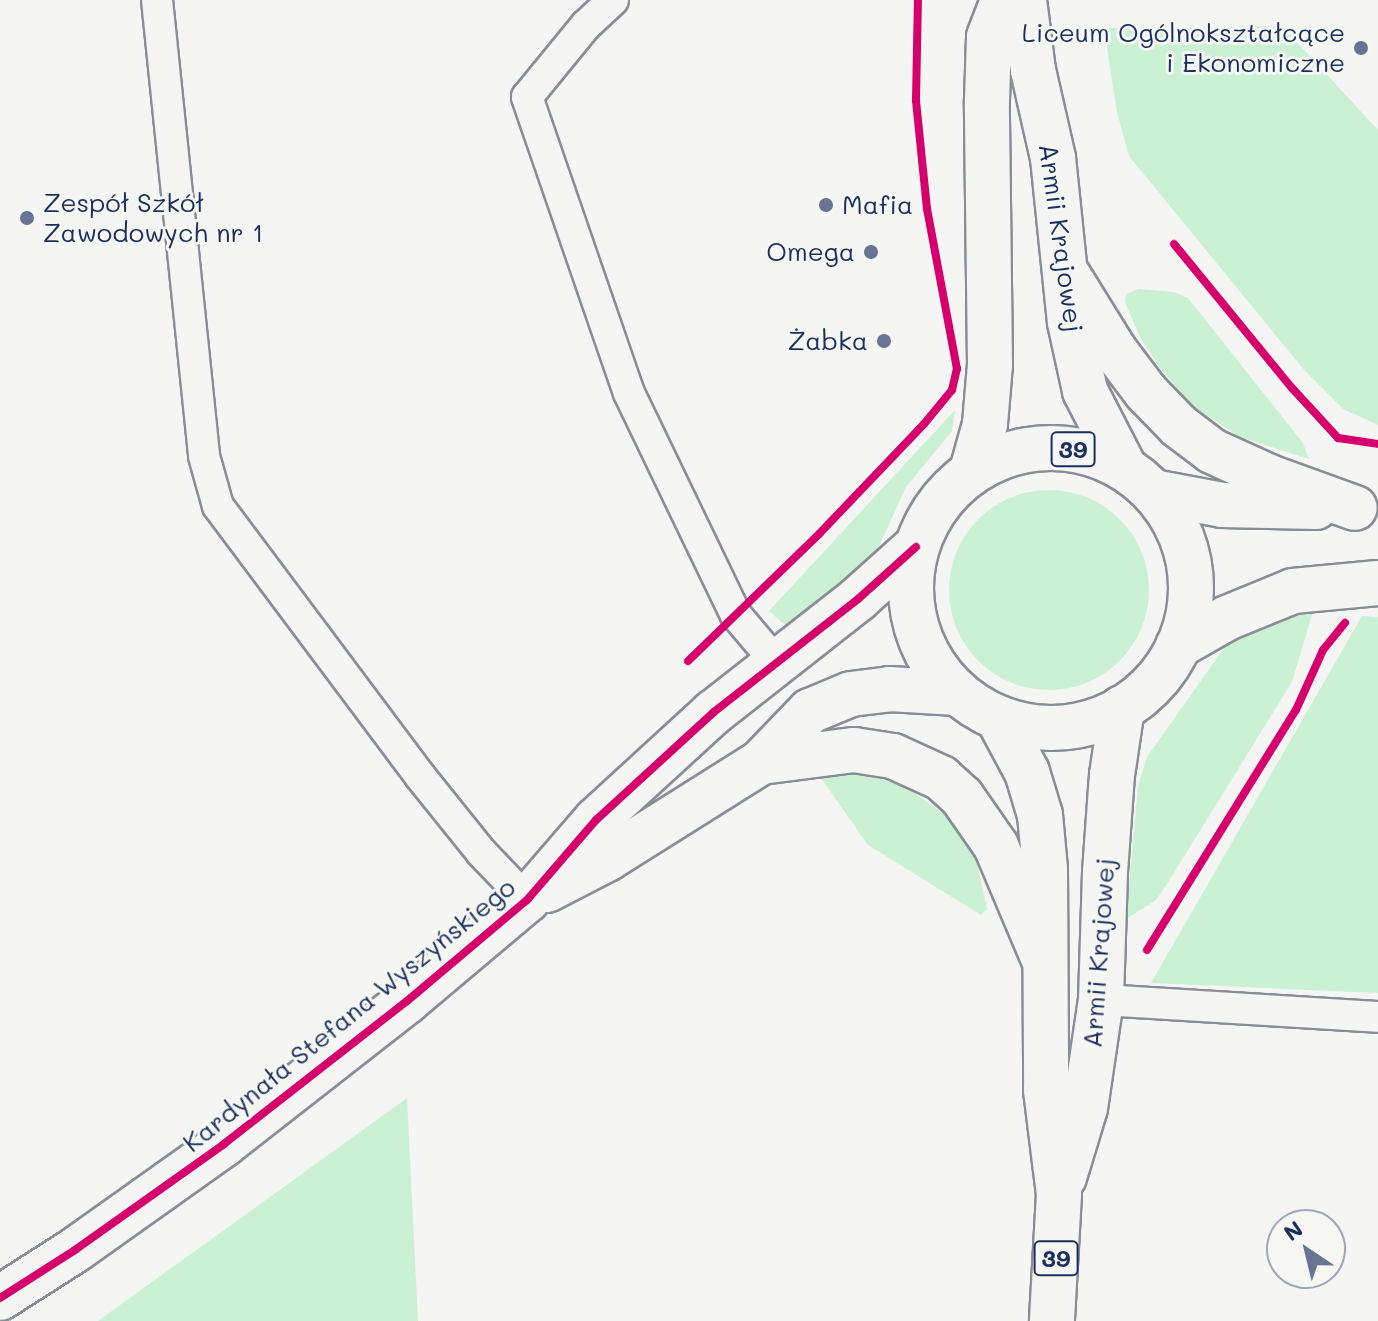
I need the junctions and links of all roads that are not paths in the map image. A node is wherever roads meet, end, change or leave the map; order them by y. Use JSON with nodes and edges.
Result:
{"nodes":[{"id":1,"x":157,"y":0,"type":"edge"},
{"id":2,"x":613,"y":0,"type":"edge"},
{"id":3,"x":1003,"y":0,"type":"edge"},
{"id":4,"x":1024,"y":0,"type":"edge"},
{"id":5,"x":1066,"y":272,"type":"junction"},
{"id":6,"x":972,"y":471,"type":"junction"},
{"id":7,"x":1139,"y":480,"type":"junction"},
{"id":8,"x":1367,"y":509,"type":"edge"},
{"id":9,"x":916,"y":547,"type":"junction"},
{"id":10,"x":1378,"y":583,"type":"edge"},
{"id":11,"x":1178,"y":646,"type":"junction"},
{"id":12,"x":775,"y":661,"type":"junction"},
{"id":13,"x":957,"y":693,"type":"junction"},
{"id":14,"x":1122,"y":708,"type":"junction"},
{"id":15,"x":998,"y":718,"type":"junction"},
{"id":16,"x":761,"y":762,"type":"junction"},
{"id":17,"x":527,"y":900,"type":"junction"},
{"id":18,"x":1043,"y":957,"type":"junction"},
{"id":19,"x":1101,"y":1000,"type":"junction"},
{"id":20,"x":1378,"y":1017,"type":"edge"},
{"id":21,"x":1059,"y":1194,"type":"junction"},
{"id":22,"x":0,"y":1298,"type":"edge"},
{"id":23,"x":1052,"y":1321,"type":"edge"}],
"edges":[{"from":1,"to":17,"type":"lane"},
{"from":2,"to":12,"type":"lane"},
{"from":3,"to":6,"type":"main road","number":"39"},
{"from":4,"to":5,"type":"main road","name":"Armii Krajowej","number":"39"},
{"from":5,"to":7,"type":"main road","name":"Armii Krajowej","number":"39"},
{"from":5,"to":8,"type":"main road"},
{"from":6,"to":7,"type":"main road","number":"39"},
{"from":6,"to":9,"type":"main road","number":"39"},
{"from":7,"to":8,"type":"main road"},
{"from":7,"to":11,"type":"main road","number":"39"},
{"from":9,"to":12,"type":"main road","name":"Kardynała Stefana Wyszyńskiego"},
{"from":9,"to":13,"type":"main road","number":"39"},
{"from":10,"to":11,"type":"main road"},
{"from":11,"to":14,"type":"main road","number":"39"},
{"from":12,"to":17,"type":"main road","name":"Kardynała Stefana Wyszyńskiego"},
{"from":13,"to":15,"type":"main road","number":"39"},
{"from":13,"to":16,"type":"main road","name":"Kardynała Stefana Wyszyńskiego"},
{"from":14,"to":15,"type":"main road","number":"39"},
{"from":14,"to":19,"type":"main road","name":"Armii Krajowej","number":"39"},
{"from":15,"to":18,"type":"main road","name":"Armii Krajowej","number":"39"},
{"from":16,"to":17,"type":"main road","name":"Kardynała Stefana Wyszyńskiego"},
{"from":16,"to":18,"type":"main road"},
{"from":17,"to":22,"type":"main road","name":"Kardynała Stefana Wyszyńskiego"},
{"from":18,"to":21,"type":"main road","name":"Armii Krajowej","number":"39"},
{"from":19,"to":20,"type":"lane"},
{"from":19,"to":21,"type":"main road","name":"Armii Krajowej","number":"39"},
{"from":21,"to":23,"type":"main road","name":"Armii Krajowej","number":"39"}]}
